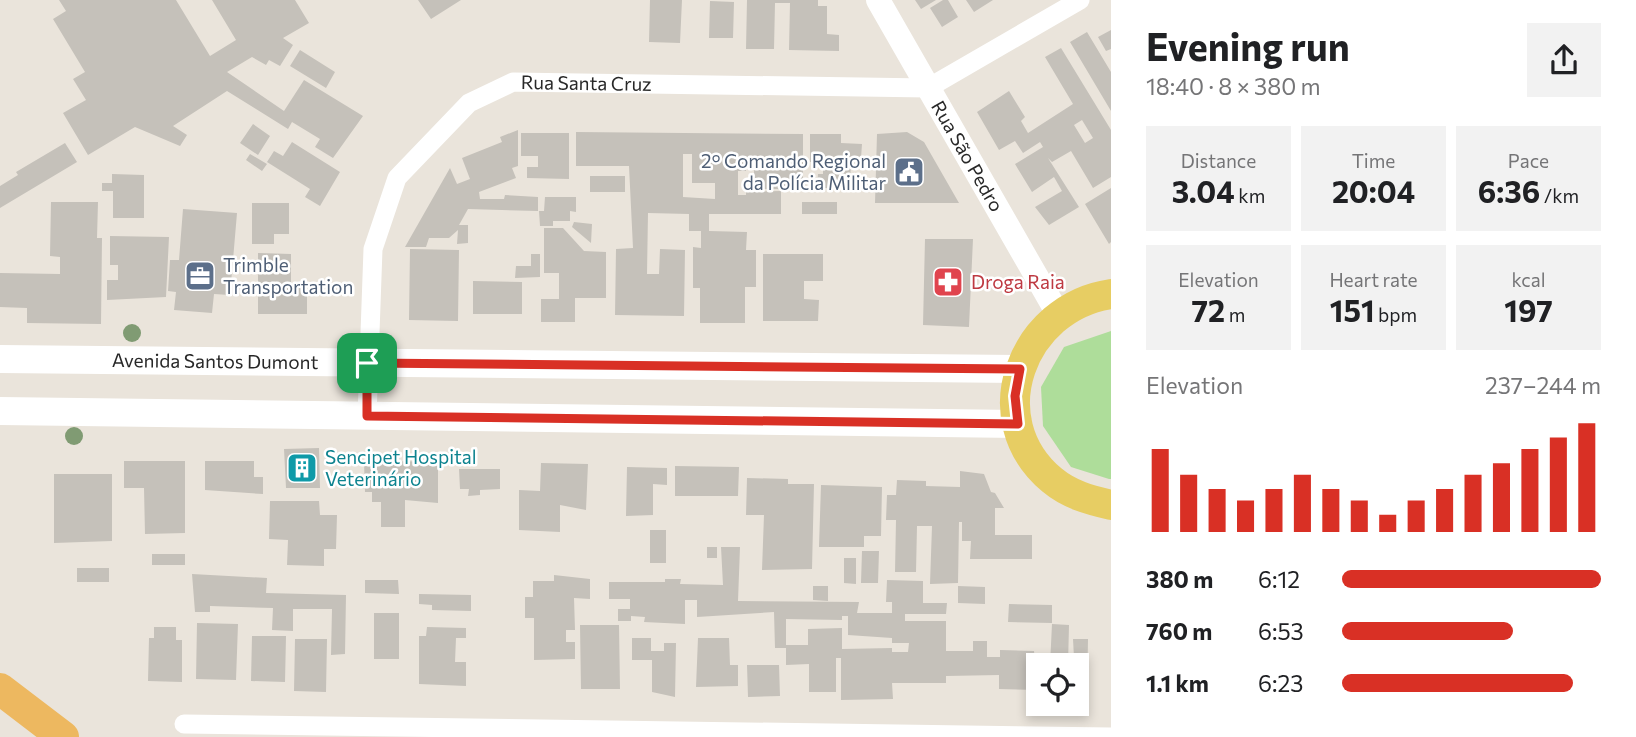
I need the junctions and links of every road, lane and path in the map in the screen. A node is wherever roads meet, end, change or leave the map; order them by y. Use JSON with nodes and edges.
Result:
{"nodes":[{"id":1,"x":877,"y":0,"type":"edge"},
{"id":2,"x":1080,"y":0,"type":"edge"},
{"id":3,"x":928,"y":88,"type":"junction"},
{"id":4,"x":1111,"y":294,"type":"edge"},
{"id":5,"x":1058,"y":314,"type":"junction"},
{"id":6,"x":0,"y":359,"type":"edge"},
{"id":7,"x":367,"y":363,"type":"junction"},
{"id":8,"x":1020,"y":369,"type":"junction"},
{"id":9,"x":0,"y":411,"type":"edge"},
{"id":10,"x":367,"y":416,"type":"junction"},
{"id":11,"x":1018,"y":424,"type":"junction"},
{"id":12,"x":1111,"y":505,"type":"edge"},
{"id":13,"x":0,"y":689,"type":"edge"},
{"id":14,"x":184,"y":724,"type":"dead end"},
{"id":15,"x":63,"y":737,"type":"edge"},
{"id":16,"x":1111,"y":737,"type":"edge"}],
"edges":[{"from":1,"to":3,"type":"street","name":"Rua São Pedro"},
{"from":2,"to":3,"type":"street"},
{"from":3,"to":5,"type":"street","name":"Rua São Pedro"},
{"from":3,"to":7,"type":"street","name":"Rua Santa Cruz"},
{"from":4,"to":5,"type":"main road"},
{"from":5,"to":8,"type":"main road"},
{"from":6,"to":7,"type":"main road","name":"Avenida Santos Dumont"},
{"from":7,"to":8,"type":"main road","name":"Avenida Santos Dumont"},
{"from":7,"to":10,"type":"street","name":"Rua Santa Cruz"},
{"from":8,"to":11,"type":"main road"},
{"from":9,"to":10,"type":"main road"},
{"from":10,"to":11,"type":"main road"},
{"from":11,"to":12,"type":"main road"},
{"from":13,"to":15,"type":"highway"},
{"from":14,"to":16,"type":"street"}]}
